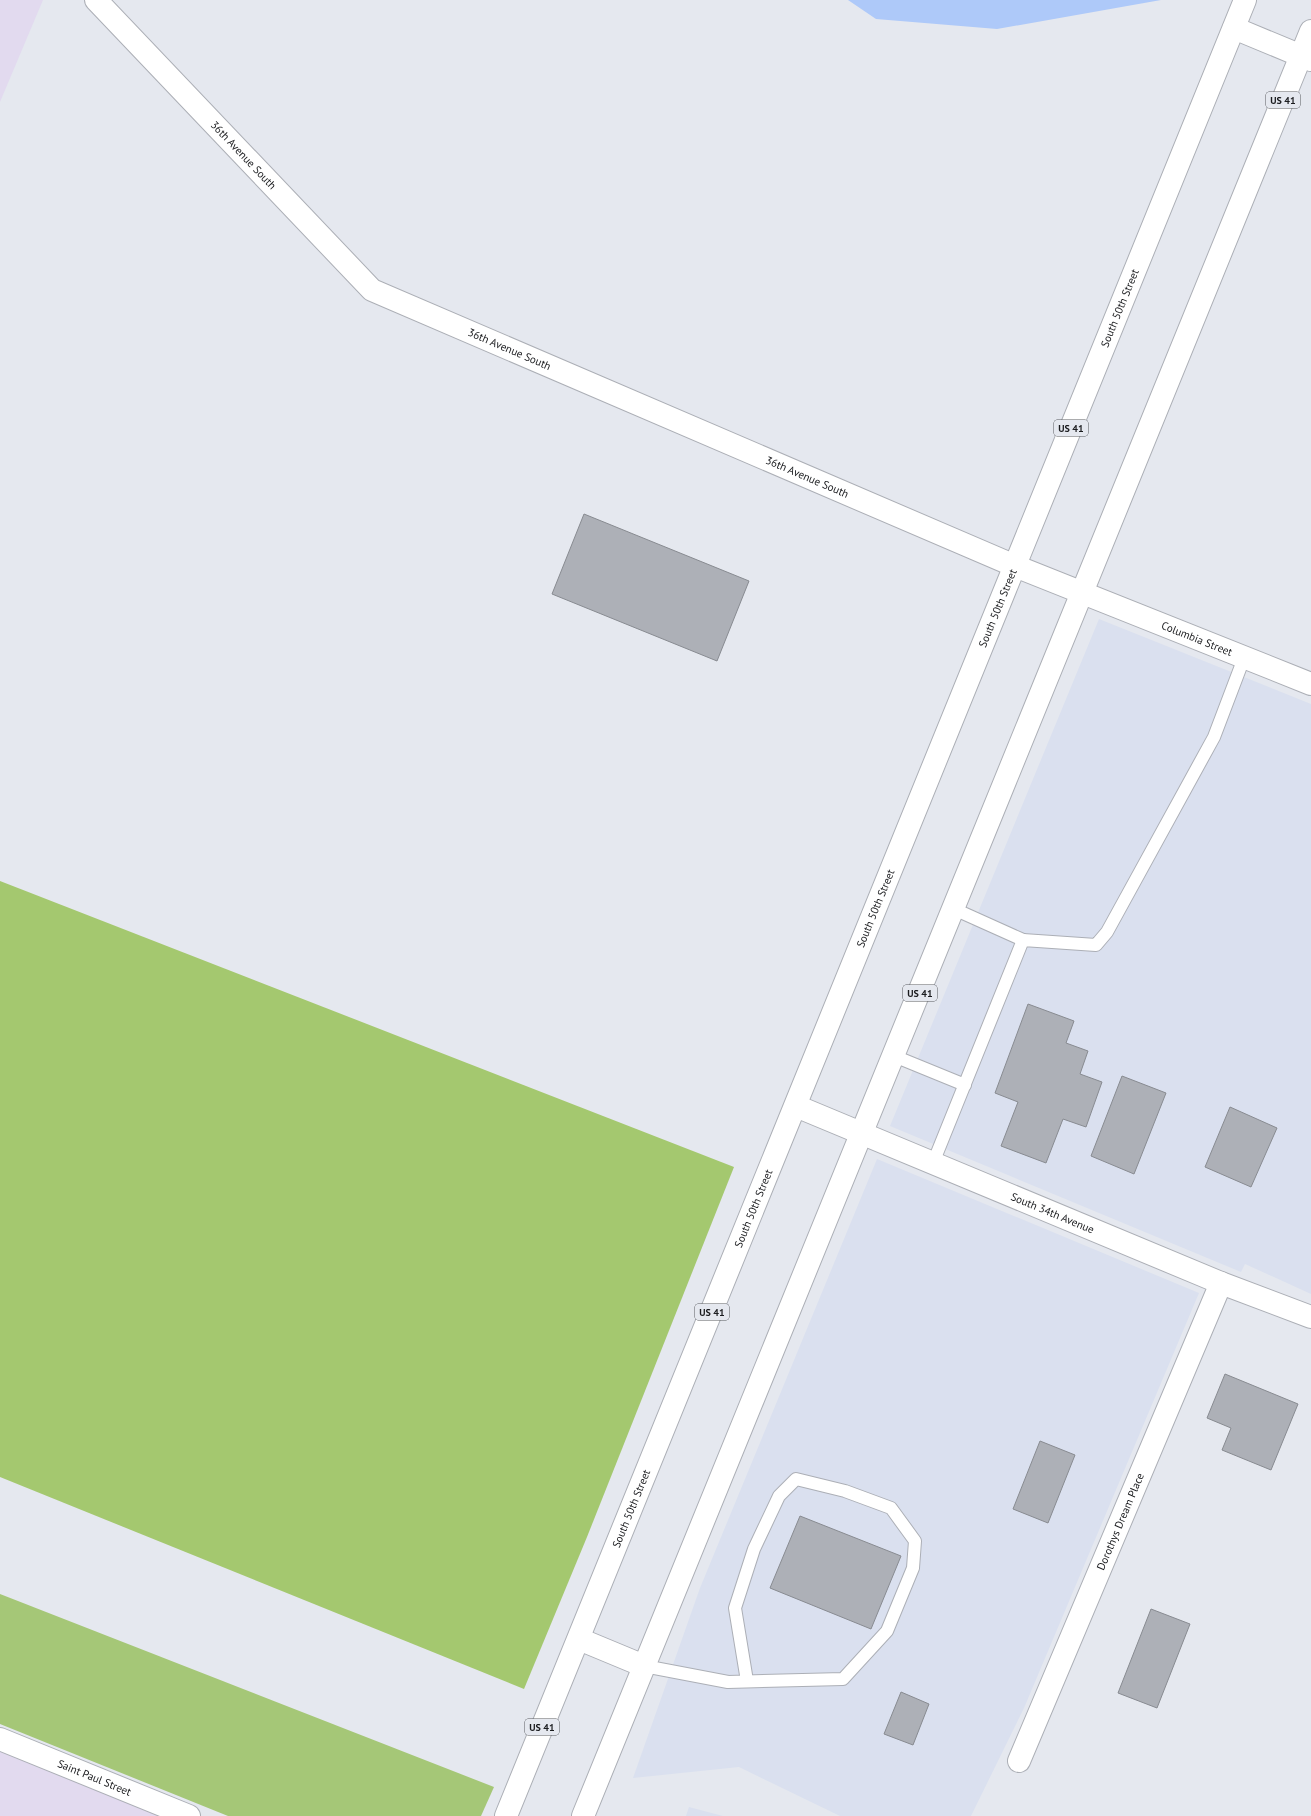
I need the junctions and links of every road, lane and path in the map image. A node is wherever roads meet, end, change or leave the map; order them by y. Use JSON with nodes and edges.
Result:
{"nodes":[{"id":1,"x":96,"y":0,"type":"edge"},
{"id":2,"x":1245,"y":0,"type":"edge"},
{"id":3,"x":1234,"y":28,"type":"junction"},
{"id":4,"x":1311,"y":31,"type":"edge"},
{"id":5,"x":1306,"y":58,"type":"edge"},
{"id":6,"x":1015,"y":566,"type":"junction"},
{"id":7,"x":1082,"y":593,"type":"junction"},
{"id":8,"x":1244,"y":658,"type":"junction"},
{"id":9,"x":1311,"y":684,"type":"edge"},
{"id":10,"x":954,"y":909,"type":"junction"},
{"id":11,"x":1023,"y":940,"type":"junction"},
{"id":12,"x":894,"y":1056,"type":"junction"},
{"id":13,"x":965,"y":1085,"type":"junction"},
{"id":14,"x":796,"y":1106,"type":"junction"},
{"id":15,"x":862,"y":1133,"type":"junction"},
{"id":16,"x":934,"y":1163,"type":"junction"},
{"id":17,"x":1221,"y":1283,"type":"junction"},
{"id":18,"x":1311,"y":1317,"type":"edge"},
{"id":19,"x":579,"y":1639,"type":"junction"},
{"id":20,"x":644,"y":1666,"type":"junction"},
{"id":21,"x":747,"y":1681,"type":"junction"},
{"id":22,"x":0,"y":1739,"type":"edge"},
{"id":23,"x":1019,"y":1761,"type":"dead end"},
{"id":24,"x":188,"y":1816,"type":"edge"},
{"id":25,"x":506,"y":1816,"type":"edge"},
{"id":26,"x":583,"y":1816,"type":"edge"}],
"edges":[{"from":1,"to":6,"type":"main road","name":"36th Avenue South"},
{"from":2,"to":3,"type":"main road","name":"South 50th Street","number":"US 41"},
{"from":3,"to":5,"type":"main road"},
{"from":3,"to":6,"type":"main road","name":"South 50th Street","number":"US 41"},
{"from":4,"to":5,"type":"main road","number":"US 41"},
{"from":5,"to":7,"type":"main road","number":"US 41"},
{"from":6,"to":7,"type":"main road","name":"36th Avenue South"},
{"from":6,"to":14,"type":"main road","name":"South 50th Street","number":"US 41"},
{"from":7,"to":8,"type":"main road","name":"Columbia Street"},
{"from":7,"to":10,"type":"main road","number":"US 41"},
{"from":8,"to":9,"type":"main road","name":"Columbia Street"},
{"from":8,"to":11,"type":"lane"},
{"from":10,"to":11,"type":"lane"},
{"from":10,"to":12,"type":"main road","number":"US 41"},
{"from":11,"to":13,"type":"lane"},
{"from":12,"to":13,"type":"lane"},
{"from":12,"to":15,"type":"main road","number":"US 41"},
{"from":13,"to":16,"type":"lane"},
{"from":14,"to":15,"type":"main road","name":"South 34th Avenue"},
{"from":14,"to":19,"type":"main road","name":"South 50th Street","number":"US 41"},
{"from":15,"to":16,"type":"main road","name":"South 34th Avenue"},
{"from":15,"to":20,"type":"main road","number":"US 41"},
{"from":16,"to":17,"type":"main road","name":"South 34th Avenue"},
{"from":17,"to":18,"type":"main road","name":"South 34th Avenue"},
{"from":17,"to":23,"type":"main road","name":"Dorothys Dream Place"},
{"from":19,"to":20,"type":"main road"},
{"from":19,"to":25,"type":"main road","name":"South 50th Street","number":"US 41"},
{"from":20,"to":21,"type":"lane"},
{"from":20,"to":26,"type":"main road","number":"US 41"},
{"from":21,"to":21,"type":"lane"},
{"from":22,"to":24,"type":"main road","name":"Saint Paul Street"}]}
